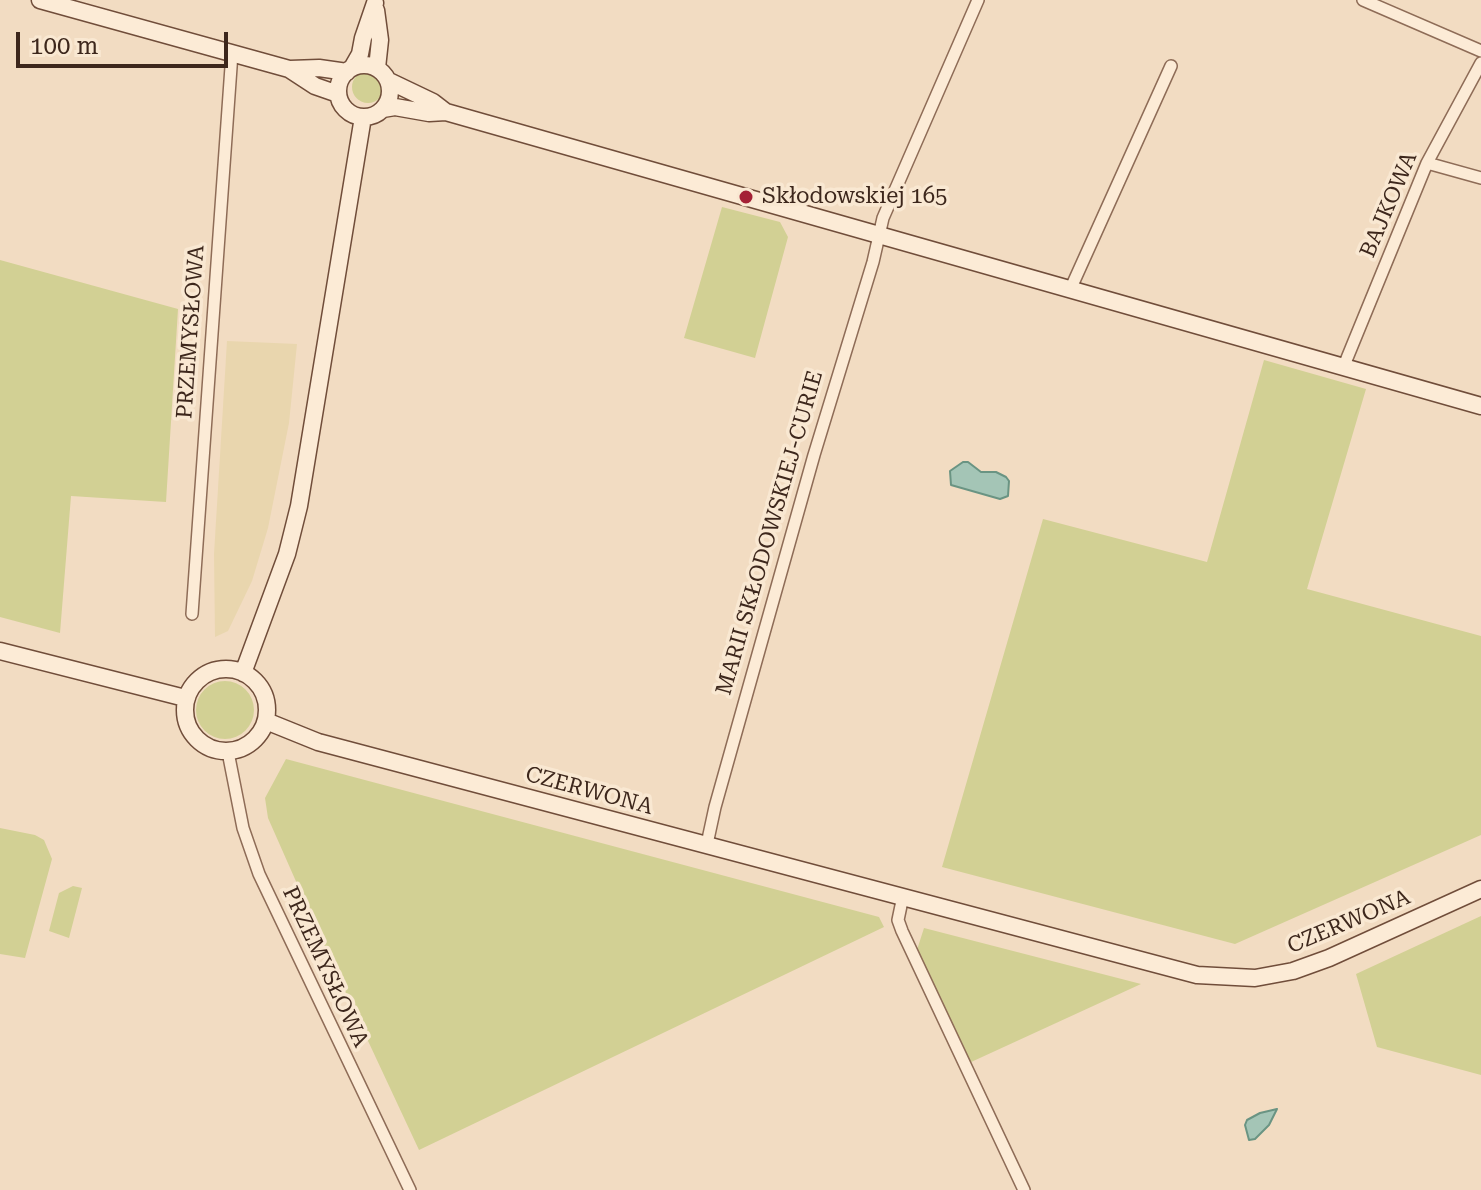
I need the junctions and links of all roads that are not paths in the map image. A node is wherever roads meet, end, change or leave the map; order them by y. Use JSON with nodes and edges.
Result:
{"nodes":[{"id":1,"x":40,"y":0,"type":"edge"},
{"id":2,"x":978,"y":0,"type":"edge"},
{"id":3,"x":1363,"y":0,"type":"edge"},
{"id":4,"x":376,"y":2,"type":"edge"},
{"id":5,"x":1481,"y":51,"type":"edge"},
{"id":6,"x":232,"y":53,"type":"junction"},
{"id":7,"x":1481,"y":63,"type":"edge"},
{"id":8,"x":1171,"y":66,"type":"dead end"},
{"id":9,"x":377,"y":68,"type":"junction"},
{"id":10,"x":289,"y":69,"type":"junction"},
{"id":11,"x":349,"y":70,"type":"junction"},
{"id":12,"x":389,"y":81,"type":"junction"},
{"id":13,"x":338,"y":94,"type":"junction"},
{"id":14,"x":383,"y":109,"type":"junction"},
{"id":15,"x":446,"y":112,"type":"junction"},
{"id":16,"x":363,"y":117,"type":"junction"},
{"id":17,"x":1427,"y":163,"type":"junction"},
{"id":18,"x":1481,"y":178,"type":"edge"},
{"id":19,"x":878,"y":235,"type":"junction"},
{"id":20,"x":1070,"y":290,"type":"junction"},
{"id":21,"x":1343,"y":368,"type":"junction"},
{"id":22,"x":1481,"y":406,"type":"edge"},
{"id":23,"x":192,"y":614,"type":"dead end"},
{"id":24,"x":0,"y":651,"type":"edge"},
{"id":25,"x":243,"y":673,"type":"junction"},
{"id":26,"x":185,"y":698,"type":"junction"},
{"id":27,"x":266,"y":721,"type":"junction"},
{"id":28,"x":228,"y":752,"type":"junction"},
{"id":29,"x":707,"y":844,"type":"junction"},
{"id":30,"x":1481,"y":889,"type":"edge"},
{"id":31,"x":903,"y":896,"type":"junction"},
{"id":32,"x":410,"y":1190,"type":"edge"},
{"id":33,"x":1024,"y":1190,"type":"edge"}],
"edges":[{"from":1,"to":6,"type":"street"},
{"from":2,"to":19,"type":"street","name":"MARII SKŁODOWSKIEJ-CURIE"},
{"from":3,"to":5,"type":"street"},
{"from":4,"to":9,"type":"street"},
{"from":4,"to":11,"type":"street"},
{"from":6,"to":10,"type":"street"},
{"from":6,"to":23,"type":"street","name":"PRZEMYSŁOWA"},
{"from":7,"to":17,"type":"street","name":"BAJKOWA"},
{"from":8,"to":20,"type":"street"},
{"from":9,"to":11,"type":"street"},
{"from":9,"to":12,"type":"street"},
{"from":10,"to":11,"type":"street"},
{"from":10,"to":13,"type":"street"},
{"from":11,"to":13,"type":"street"},
{"from":12,"to":14,"type":"street"},
{"from":12,"to":15,"type":"street"},
{"from":13,"to":16,"type":"street"},
{"from":14,"to":15,"type":"street"},
{"from":14,"to":16,"type":"street"},
{"from":15,"to":19,"type":"street"},
{"from":16,"to":25,"type":"street"},
{"from":17,"to":18,"type":"street"},
{"from":17,"to":21,"type":"street","name":"BAJKOWA"},
{"from":19,"to":20,"type":"street"},
{"from":19,"to":29,"type":"street","name":"MARII SKŁODOWSKIEJ-CURIE"},
{"from":20,"to":21,"type":"street"},
{"from":21,"to":22,"type":"street"},
{"from":24,"to":26,"type":"street"},
{"from":25,"to":26,"type":"street"},
{"from":25,"to":27,"type":"street"},
{"from":26,"to":28,"type":"street"},
{"from":27,"to":28,"type":"street"},
{"from":27,"to":29,"type":"street","name":"CZERWONA"},
{"from":28,"to":32,"type":"street","name":"PRZEMYSŁOWA"},
{"from":29,"to":31,"type":"street","name":"CZERWONA"},
{"from":30,"to":31,"type":"street","name":"CZERWONA"},
{"from":31,"to":33,"type":"street"}]}
